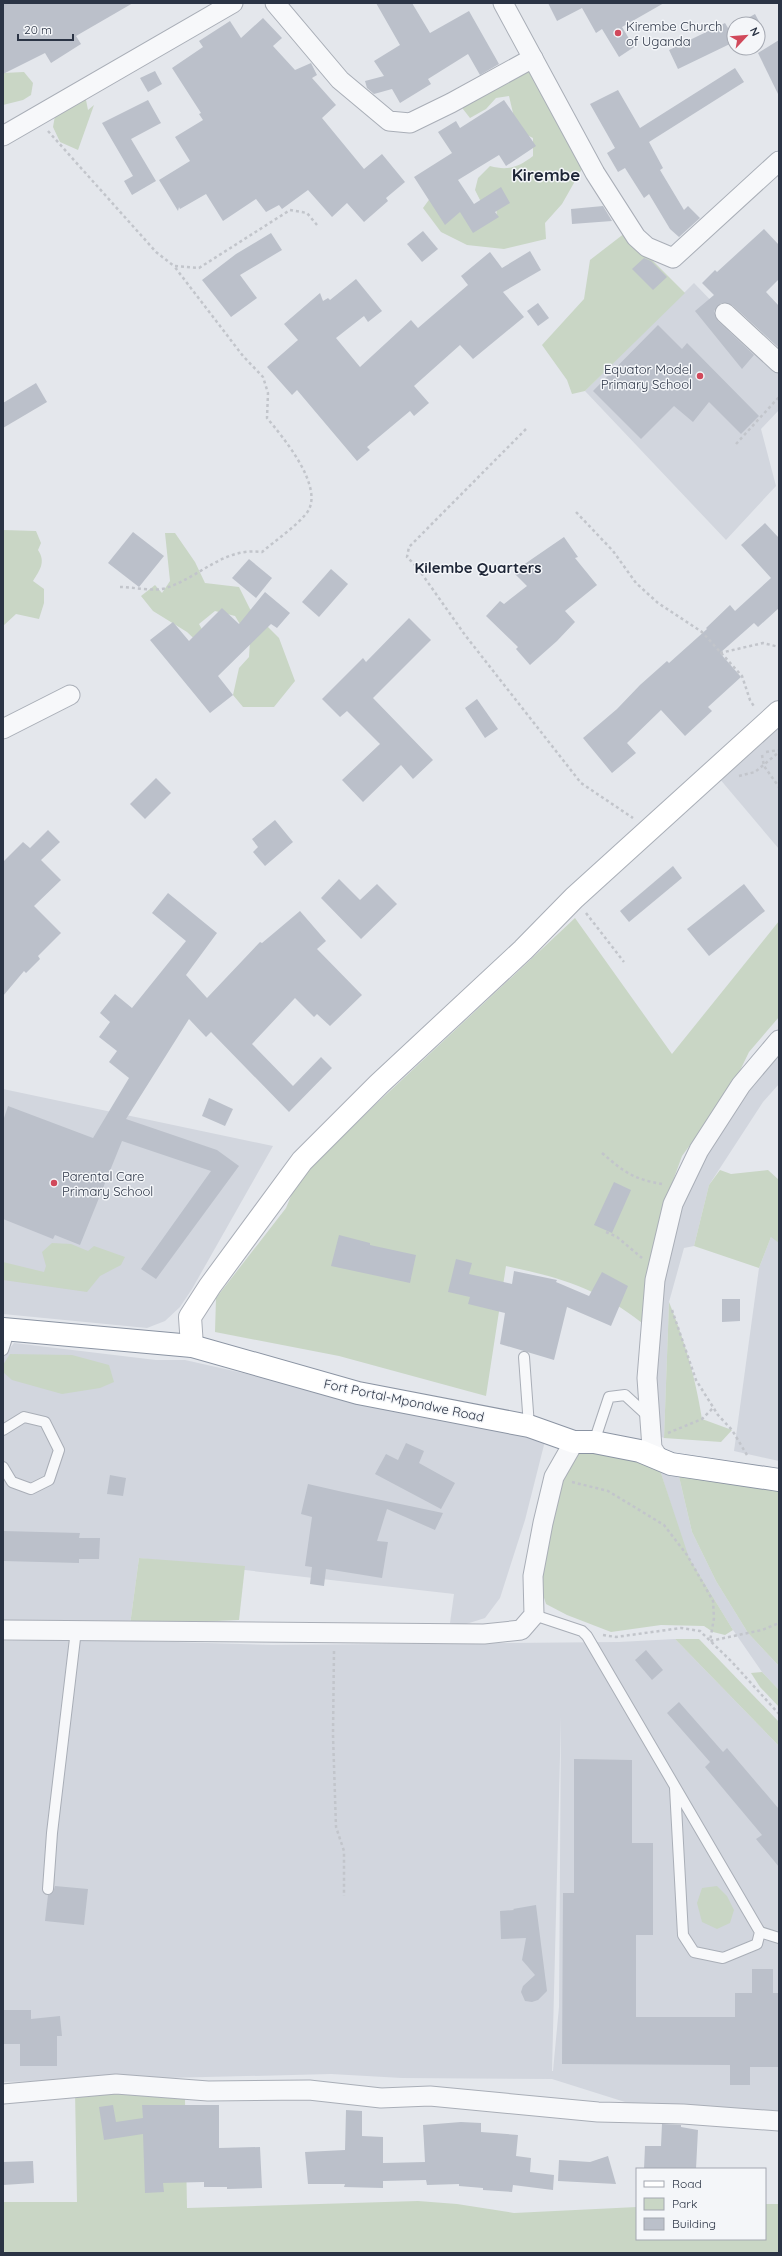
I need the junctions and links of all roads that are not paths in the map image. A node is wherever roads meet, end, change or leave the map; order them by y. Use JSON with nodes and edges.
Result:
{"nodes":[{"id":1,"x":233,"y":3,"type":"edge"},
{"id":2,"x":276,"y":3,"type":"edge"},
{"id":3,"x":503,"y":3,"type":"edge"},
{"id":4,"x":533,"y":58,"type":"junction"},
{"id":5,"x":3,"y":136,"type":"edge"},
{"id":6,"x":779,"y":161,"type":"edge"},
{"id":7,"x":725,"y":313,"type":"dead end"},
{"id":8,"x":779,"y":364,"type":"edge"},
{"id":9,"x":70,"y":695,"type":"dead end"},
{"id":10,"x":773,"y":718,"type":"edge"},
{"id":11,"x":3,"y":729,"type":"edge"},
{"id":12,"x":779,"y":1040,"type":"edge"},
{"id":13,"x":6,"y":1329,"type":"edge"},
{"id":14,"x":192,"y":1346,"type":"junction"},
{"id":15,"x":3,"y":1350,"type":"edge"},
{"id":16,"x":524,"y":1357,"type":"dead end"},
{"id":17,"x":650,"y":1418,"type":"junction"},
{"id":18,"x":529,"y":1426,"type":"junction"},
{"id":19,"x":3,"y":1430,"type":"edge"},
{"id":20,"x":584,"y":1442,"type":"junction"},
{"id":21,"x":656,"y":1454,"type":"junction"},
{"id":22,"x":3,"y":1468,"type":"edge"},
{"id":23,"x":771,"y":1478,"type":"edge"},
{"id":24,"x":534,"y":1615,"type":"junction"},
{"id":25,"x":3,"y":1630,"type":"edge"},
{"id":26,"x":76,"y":1630,"type":"junction"},
{"id":27,"x":675,"y":1788,"type":"junction"},
{"id":28,"x":48,"y":1889,"type":"dead end"},
{"id":29,"x":760,"y":1932,"type":"junction"},
{"id":30,"x":779,"y":1938,"type":"edge"},
{"id":31,"x":3,"y":2094,"type":"edge"},
{"id":32,"x":779,"y":2120,"type":"edge"}],
"edges":[{"from":1,"to":5,"type":"street"},
{"from":2,"to":4,"type":"street"},
{"from":3,"to":4,"type":"street"},
{"from":4,"to":6,"type":"street"},
{"from":7,"to":8,"type":"street"},
{"from":9,"to":11,"type":"street"},
{"from":10,"to":14,"type":"main road"},
{"from":12,"to":17,"type":"street"},
{"from":13,"to":14,"type":"main road","name":"Fort Portal-Mpondwe Road"},
{"from":13,"to":15,"type":"lane"},
{"from":14,"to":18,"type":"main road","name":"Fort Portal-Mpondwe Road"},
{"from":16,"to":18,"type":"lane"},
{"from":17,"to":20,"type":"lane"},
{"from":17,"to":21,"type":"street"},
{"from":18,"to":20,"type":"main road","name":"Fort Portal-Mpondwe Road"},
{"from":19,"to":22,"type":"lane"},
{"from":20,"to":21,"type":"main road","name":"Fort Portal-Mpondwe Road"},
{"from":20,"to":24,"type":"street"},
{"from":21,"to":23,"type":"main road","name":"Fort Portal-Mpondwe Road"},
{"from":24,"to":26,"type":"street"},
{"from":24,"to":27,"type":"lane"},
{"from":25,"to":26,"type":"street"},
{"from":26,"to":28,"type":"lane"},
{"from":27,"to":29,"type":"lane"},
{"from":27,"to":29,"type":"lane"},
{"from":29,"to":30,"type":"lane"},
{"from":31,"to":32,"type":"street"}]}
